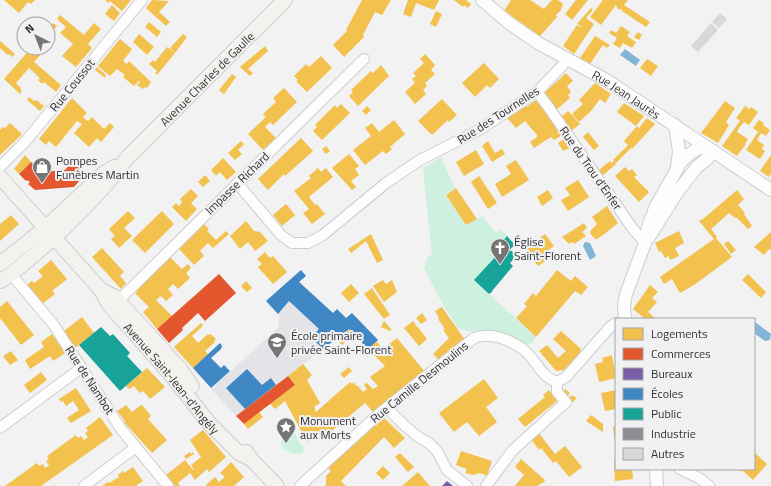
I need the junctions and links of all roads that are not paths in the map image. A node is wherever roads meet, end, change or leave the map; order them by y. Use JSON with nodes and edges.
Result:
{"nodes":[{"id":1,"x":142,"y":0,"type":"edge"},
{"id":2,"x":285,"y":0,"type":"edge"},
{"id":3,"x":482,"y":0,"type":"edge"},
{"id":4,"x":364,"y":59,"type":"dead end"},
{"id":5,"x":567,"y":59,"type":"junction"},
{"id":6,"x":537,"y":92,"type":"junction"},
{"id":7,"x":675,"y":125,"type":"junction"},
{"id":8,"x":710,"y":149,"type":"junction"},
{"id":9,"x":0,"y":167,"type":"edge"},
{"id":10,"x":676,"y":171,"type":"junction"},
{"id":11,"x":0,"y":177,"type":"edge"},
{"id":12,"x":237,"y":182,"type":"junction"},
{"id":13,"x":771,"y":190,"type":"edge"},
{"id":14,"x":50,"y":233,"type":"junction"},
{"id":15,"x":645,"y":243,"type":"junction"},
{"id":16,"x":0,"y":262,"type":"edge"},
{"id":17,"x":5,"y":278,"type":"edge"},
{"id":18,"x":115,"y":304,"type":"junction"},
{"id":19,"x":625,"y":318,"type":"edge"},
{"id":20,"x":615,"y":324,"type":"edge"},
{"id":21,"x":81,"y":368,"type":"junction"},
{"id":22,"x":557,"y":382,"type":"junction"},
{"id":23,"x":387,"y":408,"type":"junction"},
{"id":24,"x":0,"y":428,"type":"edge"},
{"id":25,"x":136,"y":447,"type":"junction"},
{"id":26,"x":656,"y":470,"type":"edge"},
{"id":27,"x":682,"y":470,"type":"edge"},
{"id":28,"x":84,"y":486,"type":"edge"},
{"id":29,"x":168,"y":486,"type":"edge"},
{"id":30,"x":277,"y":486,"type":"edge"},
{"id":31,"x":300,"y":486,"type":"edge"},
{"id":32,"x":467,"y":486,"type":"edge"},
{"id":33,"x":486,"y":486,"type":"edge"},
{"id":34,"x":657,"y":486,"type":"edge"},
{"id":35,"x":709,"y":486,"type":"edge"}],
"edges":[{"from":1,"to":9,"type":"street","name":"Rue Coussot"},
{"from":2,"to":14,"type":"main road","name":"Avenue Charles de Gaulle"},
{"from":3,"to":5,"type":"street","name":"Rue Jean Jaurès"},
{"from":4,"to":12,"type":"street","name":"Impasse Richard"},
{"from":5,"to":6,"type":"street","name":"Rue des Tournelles"},
{"from":5,"to":7,"type":"street","name":"Rue Jean Jaurès"},
{"from":6,"to":12,"type":"street","name":"Rue des Tournelles"},
{"from":6,"to":15,"type":"street","name":"Rue du Trou d'Enfer"},
{"from":7,"to":8,"type":"street","name":"Rue Jean Jaurès"},
{"from":7,"to":10,"type":"street"},
{"from":8,"to":10,"type":"street"},
{"from":8,"to":13,"type":"street","name":"Rue Jean Jaurès"},
{"from":8,"to":15,"type":"street"},
{"from":10,"to":15,"type":"street"},
{"from":11,"to":14,"type":"main road","name":"Avenue Saint-Jean-d'Angély"},
{"from":12,"to":18,"type":"street","name":"Impasse Richard"},
{"from":14,"to":16,"type":"main road"},
{"from":14,"to":17,"type":"main road"},
{"from":14,"to":18,"type":"main road","name":"Avenue Saint-Jean-d'Angély"},
{"from":15,"to":19,"type":"street"},
{"from":17,"to":21,"type":"street","name":"Rue de Nambot"},
{"from":18,"to":30,"type":"main road","name":"Avenue Saint-Jean-d'Angély"},
{"from":20,"to":22,"type":"street"},
{"from":21,"to":24,"type":"street"},
{"from":21,"to":25,"type":"street","name":"Rue de Nambot"},
{"from":22,"to":23,"type":"street","name":"Rue Camille Desmoulins"},
{"from":22,"to":33,"type":"street"},
{"from":23,"to":31,"type":"street","name":"Rue Camille Desmoulins"},
{"from":23,"to":32,"type":"street"},
{"from":25,"to":28,"type":"street"},
{"from":25,"to":29,"type":"street","name":"Rue de Nambot"},
{"from":26,"to":34,"type":"street"},
{"from":27,"to":35,"type":"street"}]}
